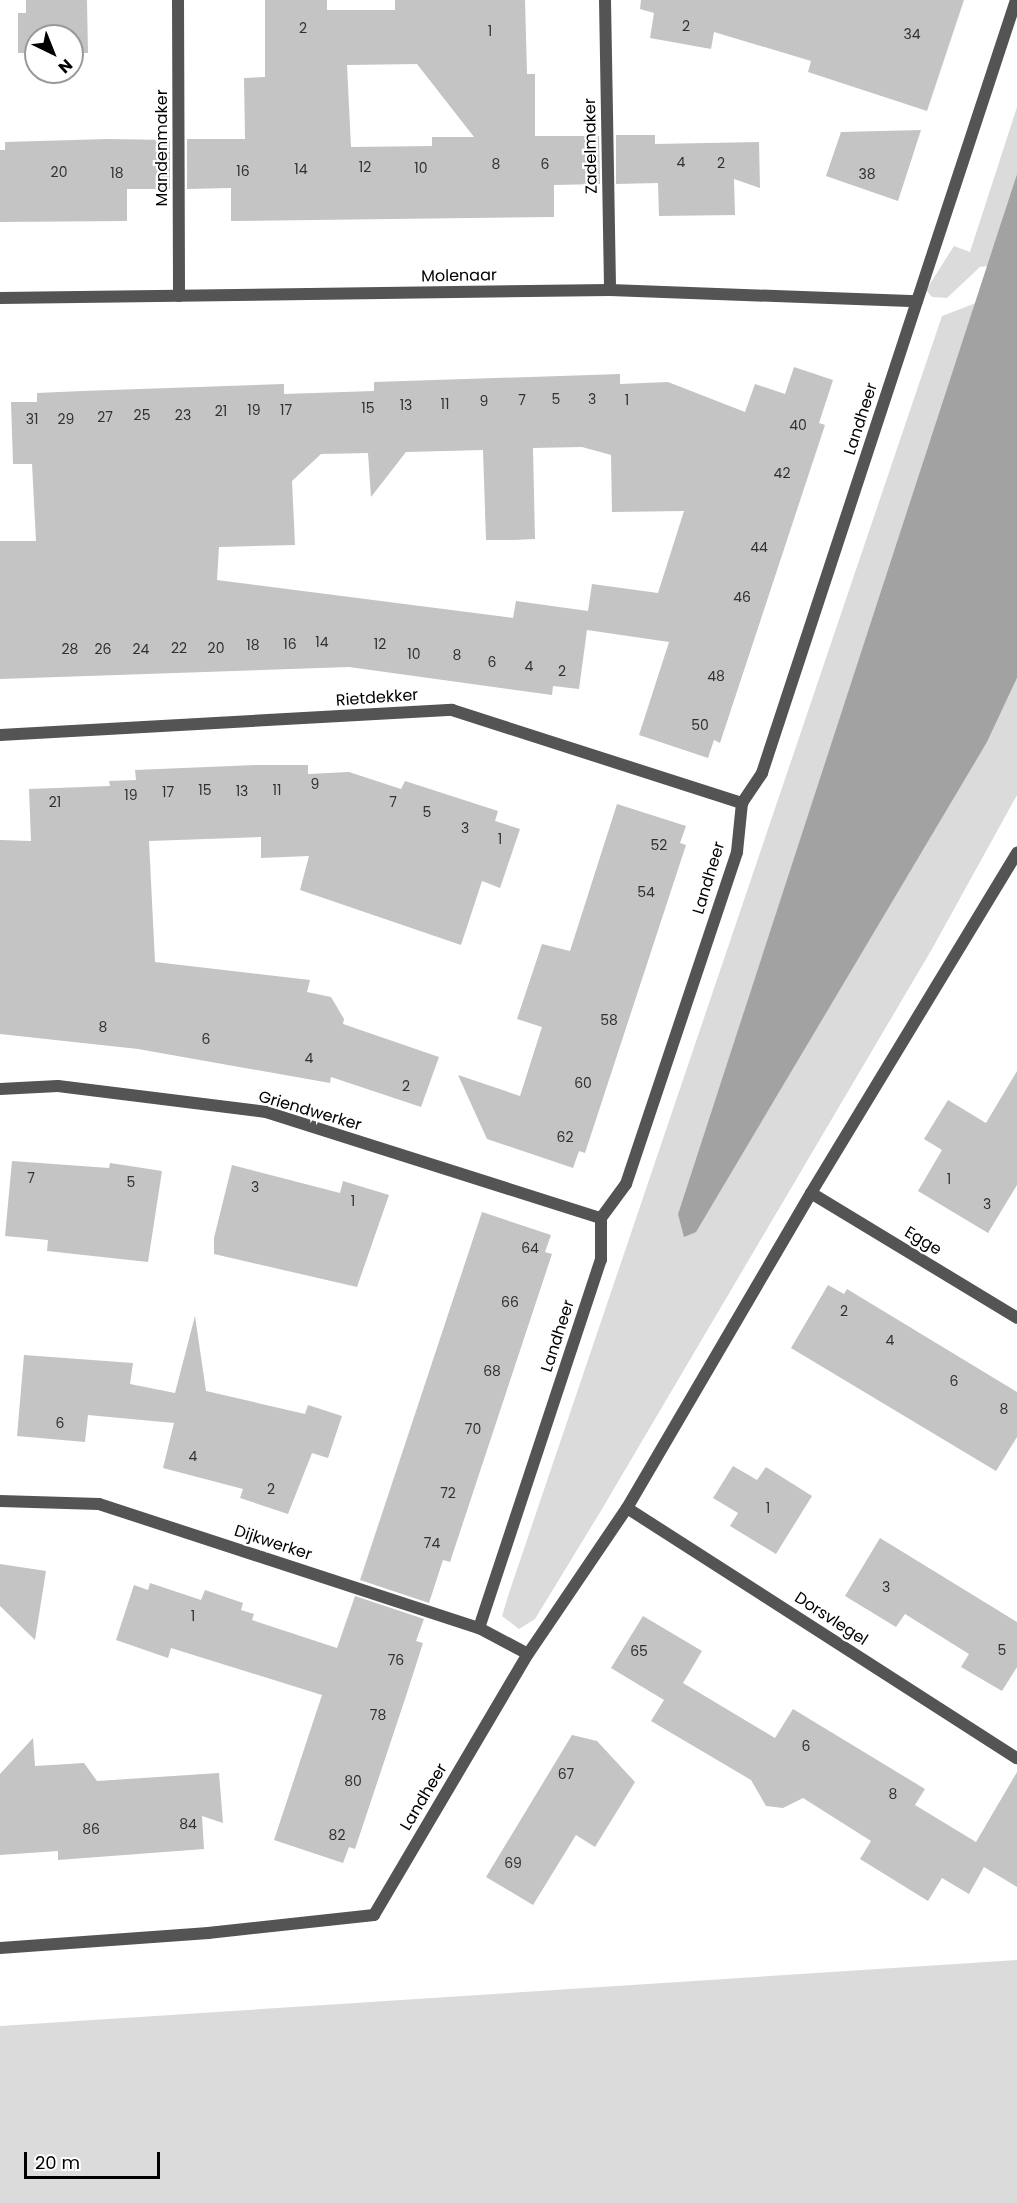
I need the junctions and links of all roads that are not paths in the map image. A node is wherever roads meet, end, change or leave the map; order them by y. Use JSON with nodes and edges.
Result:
{"nodes":[{"id":1,"x":178,"y":0,"type":"edge"},
{"id":2,"x":605,"y":0,"type":"edge"},
{"id":3,"x":1016,"y":0,"type":"edge"},
{"id":4,"x":610,"y":290,"type":"junction"},
{"id":5,"x":179,"y":296,"type":"junction"},
{"id":6,"x":0,"y":298,"type":"edge"},
{"id":7,"x":917,"y":301,"type":"junction"},
{"id":8,"x":0,"y":735,"type":"edge"},
{"id":9,"x":742,"y":803,"type":"junction"},
{"id":10,"x":1017,"y":853,"type":"edge"},
{"id":11,"x":1012,"y":874,"type":"edge"},
{"id":12,"x":0,"y":1089,"type":"edge"},
{"id":13,"x":811,"y":1192,"type":"junction"},
{"id":14,"x":602,"y":1218,"type":"junction"},
{"id":15,"x":1017,"y":1318,"type":"edge"},
{"id":16,"x":0,"y":1502,"type":"edge"},
{"id":17,"x":627,"y":1508,"type":"junction"},
{"id":18,"x":478,"y":1628,"type":"junction"},
{"id":19,"x":528,"y":1654,"type":"junction"},
{"id":20,"x":1017,"y":1758,"type":"edge"},
{"id":21,"x":0,"y":1948,"type":"edge"}],
"edges":[{"from":1,"to":5,"type":"street","name":"Mandenmaker"},
{"from":2,"to":4,"type":"street","name":"Zadelmaker"},
{"from":3,"to":7,"type":"street","name":"Landheer"},
{"from":4,"to":5,"type":"street","name":"Molenaar"},
{"from":4,"to":7,"type":"street","name":"Molenaar"},
{"from":5,"to":6,"type":"street","name":"Molenaar"},
{"from":7,"to":9,"type":"street","name":"Landheer"},
{"from":8,"to":9,"type":"street","name":"Rietdekker"},
{"from":9,"to":14,"type":"street","name":"Landheer"},
{"from":10,"to":11,"type":"street","name":"Landheer"},
{"from":11,"to":13,"type":"street","name":"Landheer"},
{"from":12,"to":14,"type":"street","name":"Griendwerker"},
{"from":13,"to":15,"type":"street","name":"Egge"},
{"from":13,"to":17,"type":"street","name":"Landheer"},
{"from":14,"to":18,"type":"street","name":"Landheer"},
{"from":16,"to":18,"type":"street","name":"Dijkwerker"},
{"from":17,"to":19,"type":"street","name":"Landheer"},
{"from":17,"to":20,"type":"street","name":"Dorsvlegel"},
{"from":18,"to":19,"type":"street","name":"Dijkwerker"},
{"from":19,"to":21,"type":"street","name":"Landheer"}]}
